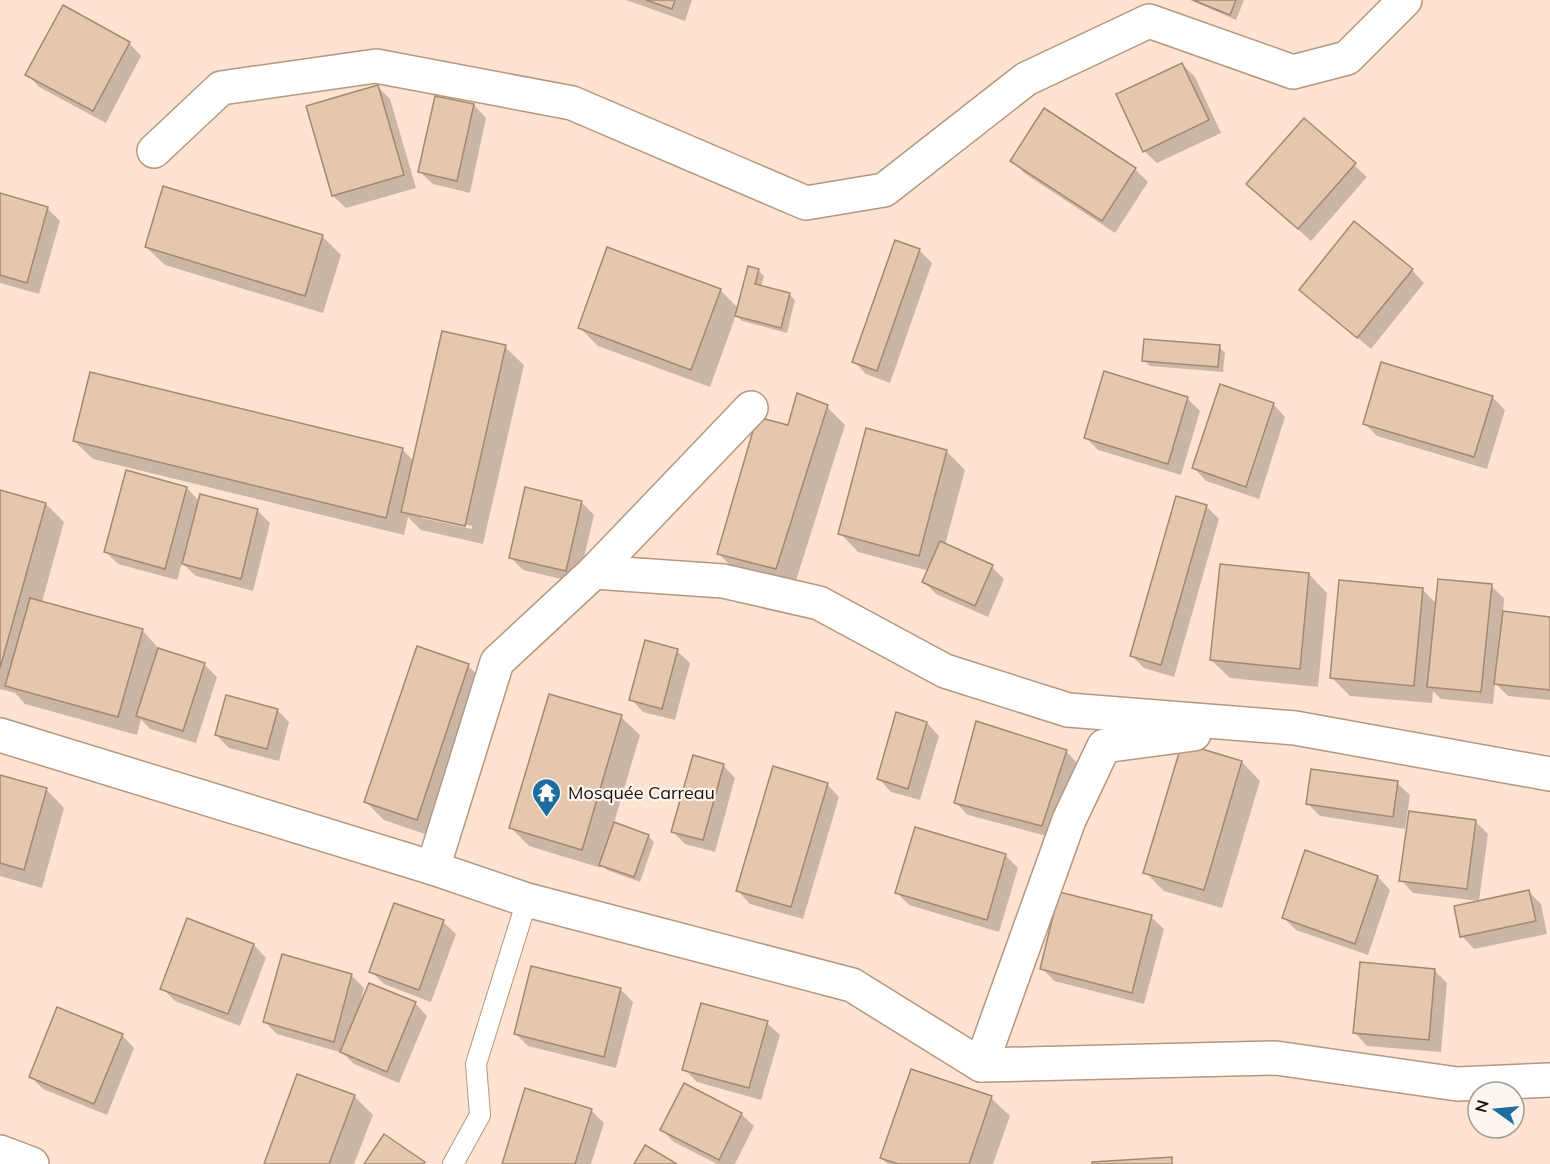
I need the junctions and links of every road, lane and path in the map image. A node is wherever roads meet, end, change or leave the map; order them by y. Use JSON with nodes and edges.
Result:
{"nodes":[{"id":1,"x":1405,"y":0,"type":"edge"},
{"id":2,"x":154,"y":151,"type":"dead end"},
{"id":3,"x":752,"y":408,"type":"dead end"},
{"id":4,"x":594,"y":572,"type":"junction"},
{"id":5,"x":1255,"y":725,"type":"junction"},
{"id":6,"x":0,"y":735,"type":"edge"},
{"id":7,"x":1550,"y":774,"type":"edge"},
{"id":8,"x":433,"y":868,"type":"junction"},
{"id":9,"x":527,"y":900,"type":"junction"},
{"id":10,"x":981,"y":1065,"type":"junction"},
{"id":11,"x":1550,"y":1080,"type":"edge"},
{"id":12,"x":0,"y":1152,"type":"edge"},
{"id":13,"x":32,"y":1164,"type":"edge"},
{"id":14,"x":453,"y":1164,"type":"edge"}],
"edges":[{"from":1,"to":2,"type":"street"},
{"from":3,"to":4,"type":"street"},
{"from":4,"to":5,"type":"street"},
{"from":4,"to":8,"type":"street"},
{"from":5,"to":7,"type":"street"},
{"from":5,"to":10,"type":"street"},
{"from":6,"to":8,"type":"street"},
{"from":8,"to":9,"type":"street"},
{"from":9,"to":10,"type":"street"},
{"from":9,"to":14,"type":"lane"},
{"from":10,"to":11,"type":"street"},
{"from":12,"to":13,"type":"street"}]}
